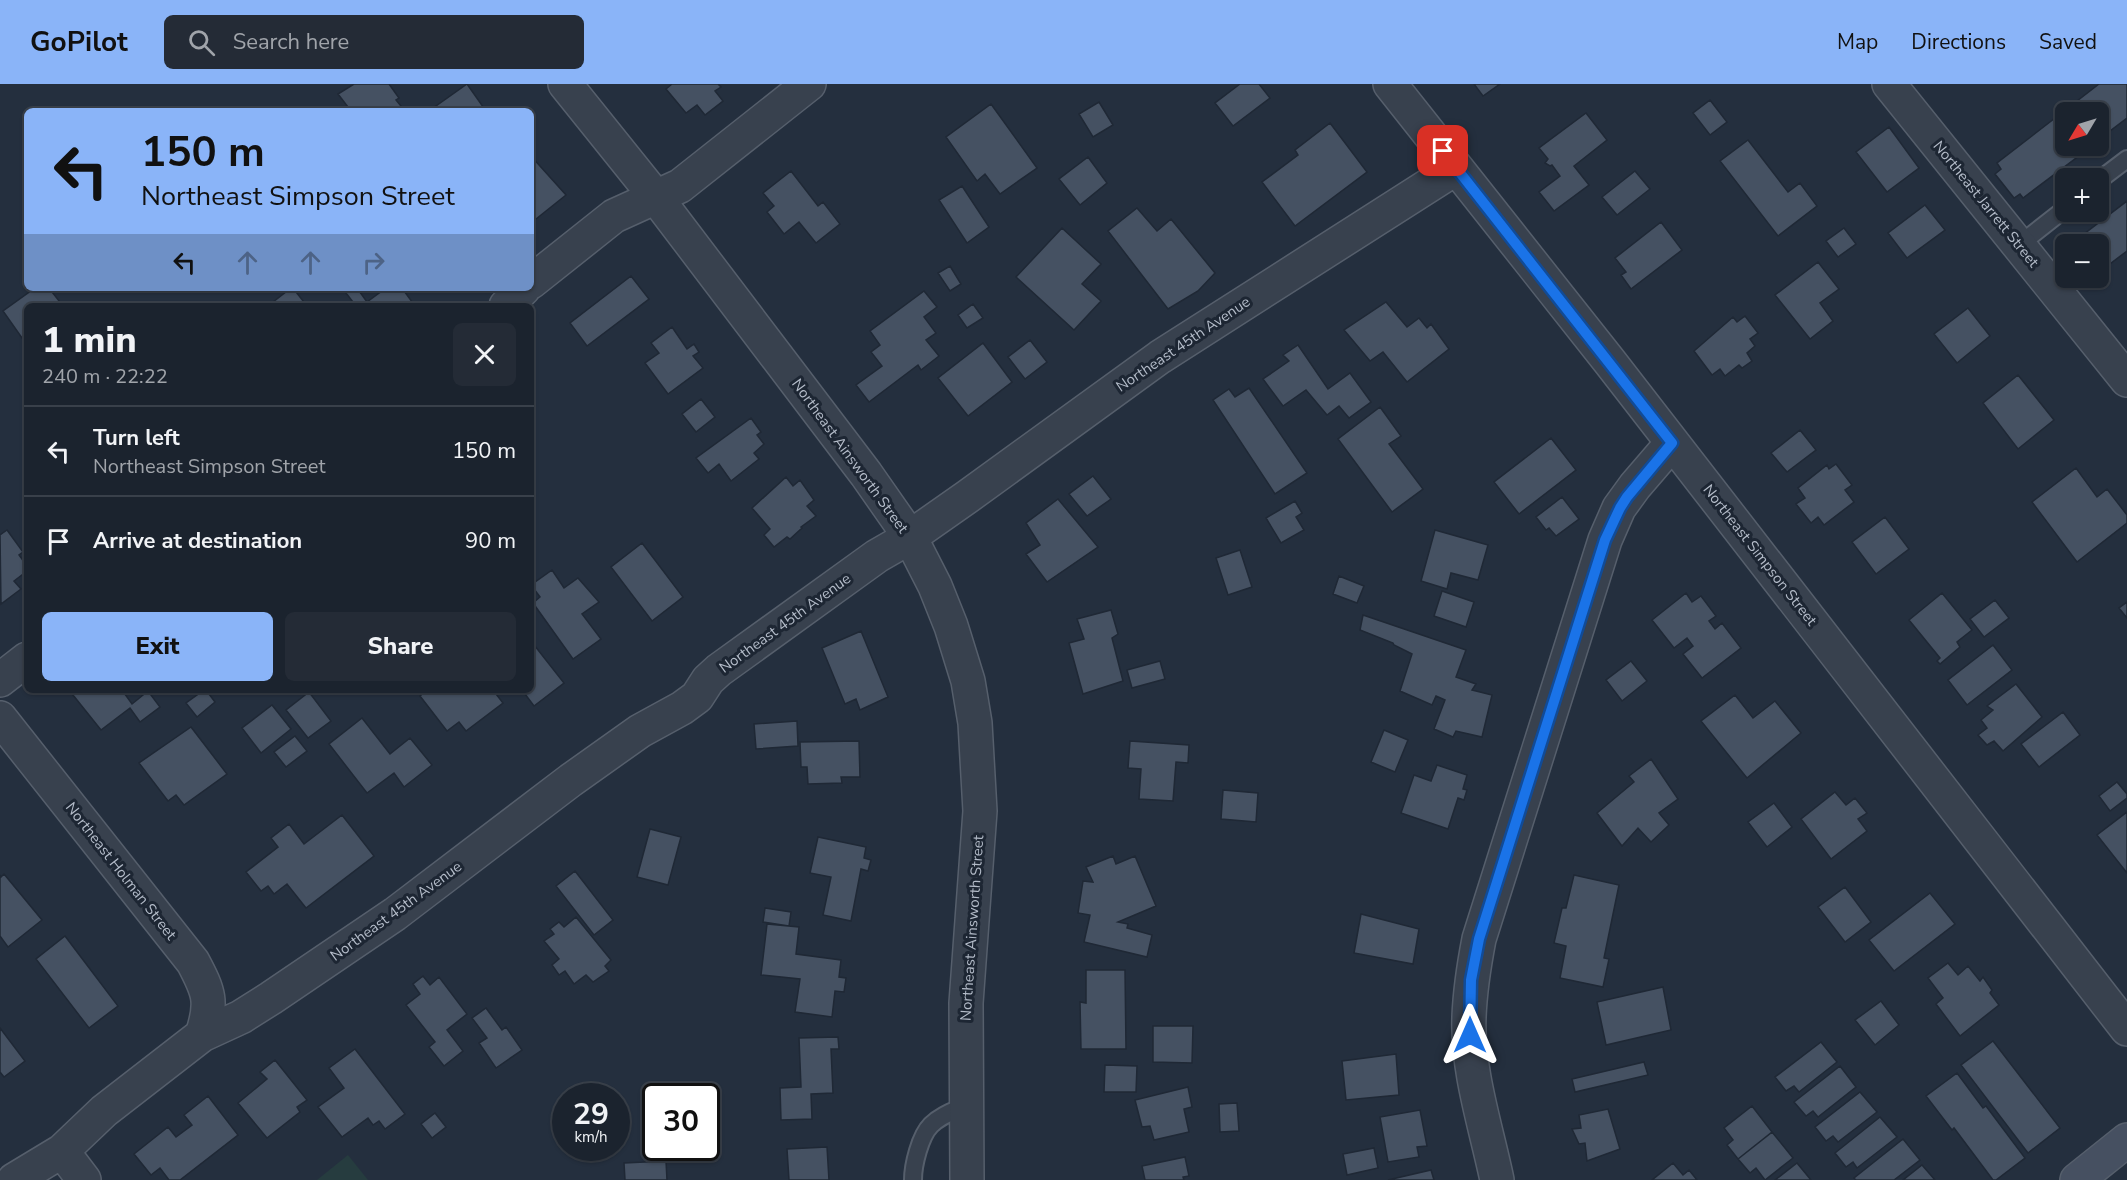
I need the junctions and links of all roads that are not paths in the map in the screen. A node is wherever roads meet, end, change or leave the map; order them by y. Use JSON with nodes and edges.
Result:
{"nodes":[{"id":1,"x":566,"y":84,"type":"edge"},
{"id":2,"x":809,"y":84,"type":"edge"},
{"id":3,"x":1390,"y":84,"type":"edge"},
{"id":4,"x":1889,"y":84,"type":"edge"},
{"id":5,"x":2127,"y":159,"type":"edge"},
{"id":6,"x":1456,"y":168,"type":"junction"},
{"id":7,"x":2109,"y":173,"type":"edge"},
{"id":8,"x":655,"y":196,"type":"junction"},
{"id":9,"x":2055,"y":217,"type":"edge"},
{"id":10,"x":2019,"y":245,"type":"junction"},
{"id":11,"x":534,"y":280,"type":"edge"},
{"id":12,"x":521,"y":291,"type":"edge"},
{"id":13,"x":509,"y":303,"type":"edge"},
{"id":14,"x":2127,"y":380,"type":"edge"},
{"id":15,"x":1672,"y":443,"type":"junction"},
{"id":16,"x":910,"y":537,"type":"junction"},
{"id":17,"x":24,"y":661,"type":"edge"},
{"id":18,"x":0,"y":680,"type":"edge"},
{"id":19,"x":0,"y":718,"type":"edge"},
{"id":20,"x":2127,"y":1029,"type":"edge"},
{"id":21,"x":202,"y":1035,"type":"junction"},
{"id":22,"x":966,"y":1106,"type":"junction"},
{"id":23,"x":2127,"y":1140,"type":"edge"},
{"id":24,"x":62,"y":1151,"type":"junction"},
{"id":25,"x":14,"y":1180,"type":"edge"},
{"id":26,"x":84,"y":1180,"type":"edge"},
{"id":27,"x":913,"y":1180,"type":"edge"},
{"id":28,"x":967,"y":1180,"type":"edge"},
{"id":29,"x":1497,"y":1180,"type":"edge"},
{"id":30,"x":2077,"y":1180,"type":"edge"}],
"edges":[{"from":1,"to":8,"type":"street","name":"Northeast Ainsworth Street"},
{"from":2,"to":8,"type":"street"},
{"from":3,"to":6,"type":"street","name":"Northeast Simpson Street"},
{"from":4,"to":10,"type":"street","name":"Northeast Jarrett Street"},
{"from":5,"to":7,"type":"lane"},
{"from":6,"to":15,"type":"street","name":"Northeast Simpson Street"},
{"from":6,"to":16,"type":"street","name":"Northeast 45th Avenue"},
{"from":8,"to":11,"type":"street"},
{"from":8,"to":16,"type":"street","name":"Northeast Ainsworth Street"},
{"from":9,"to":10,"type":"lane"},
{"from":10,"to":14,"type":"street","name":"Northeast Jarrett Street"},
{"from":12,"to":13,"type":"street"},
{"from":15,"to":20,"type":"street","name":"Northeast Simpson Street"},
{"from":15,"to":29,"type":"street"},
{"from":16,"to":21,"type":"street","name":"Northeast 45th Avenue"},
{"from":16,"to":22,"type":"street","name":"Northeast Ainsworth Street"},
{"from":17,"to":18,"type":"street"},
{"from":19,"to":21,"type":"street","name":"Northeast Holman Street"},
{"from":21,"to":24,"type":"street","name":"Northeast 45th Avenue"},
{"from":22,"to":27,"type":"lane"},
{"from":22,"to":28,"type":"street","name":"Northeast Ainsworth Street"},
{"from":23,"to":30,"type":"street"},
{"from":24,"to":25,"type":"street","name":"Northeast 45th Avenue"},
{"from":24,"to":26,"type":"street"}]}
